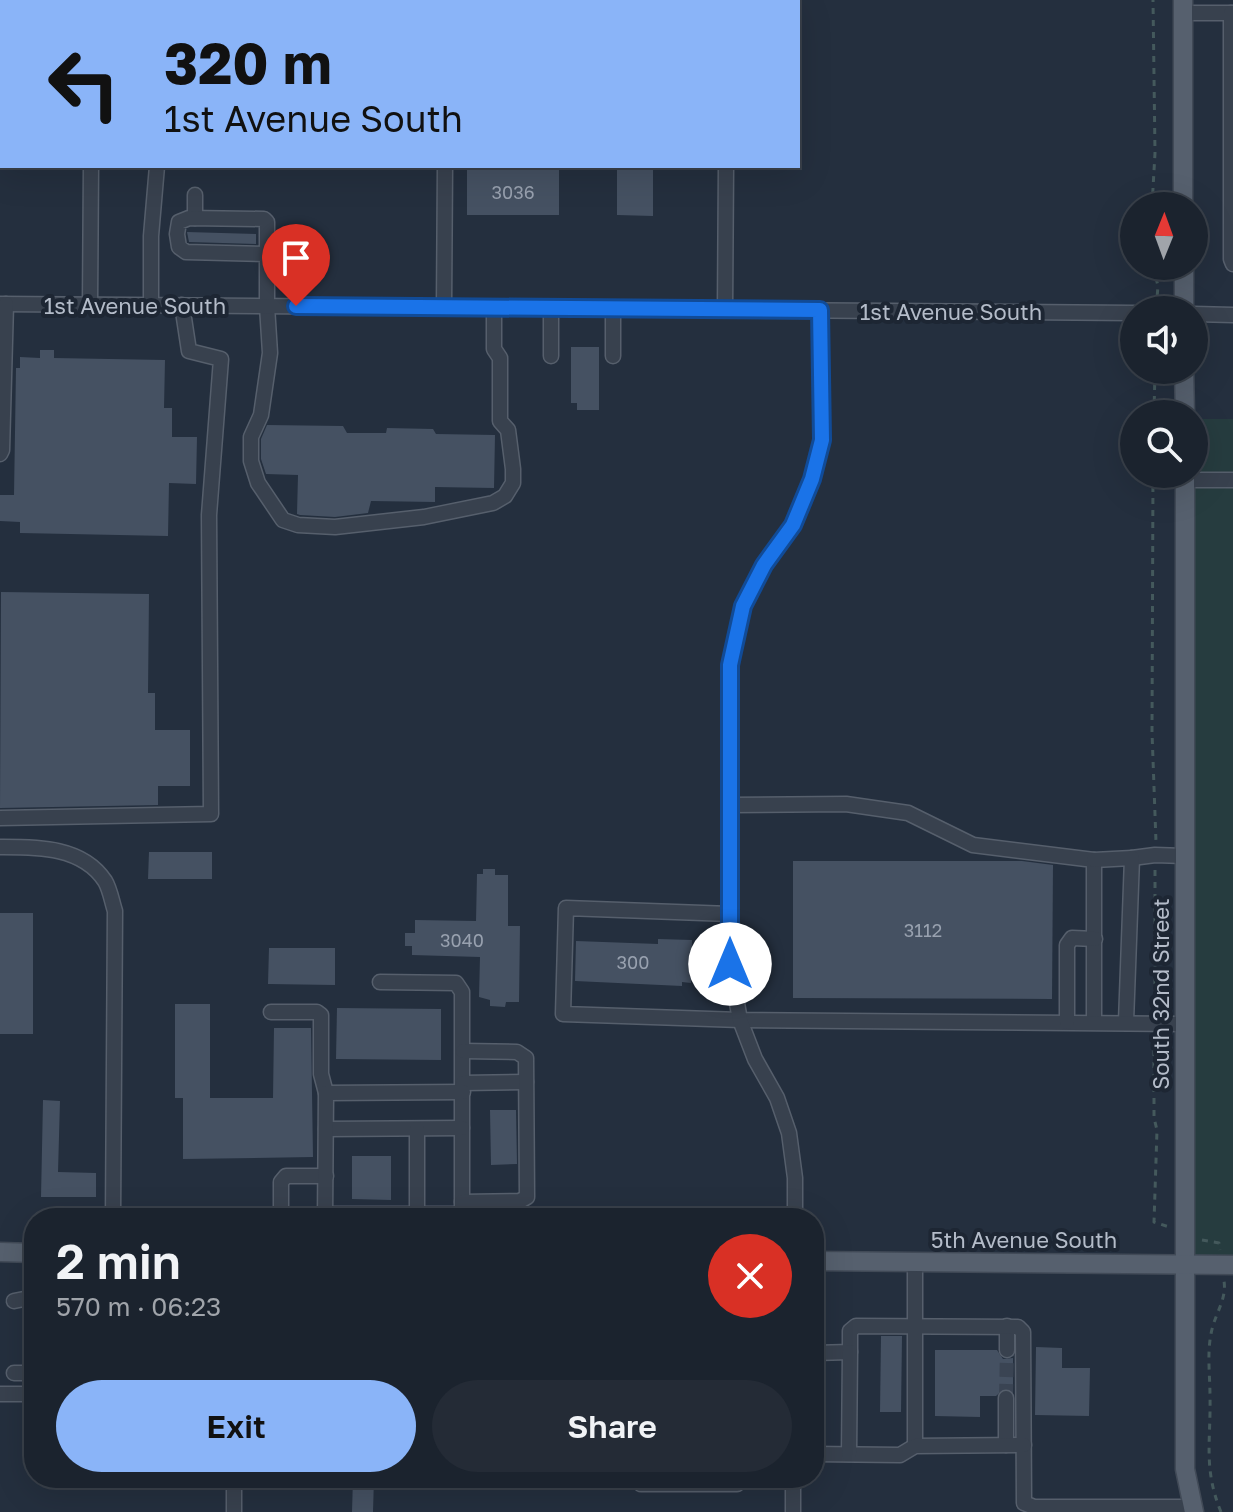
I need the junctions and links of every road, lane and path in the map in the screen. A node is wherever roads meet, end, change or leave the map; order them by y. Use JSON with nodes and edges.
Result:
{"nodes":[{"id":1,"x":1153,"y":0,"type":"edge"},
{"id":2,"x":1183,"y":6,"type":"edge"},
{"id":3,"x":1232,"y":13,"type":"edge"},
{"id":4,"x":91,"y":168,"type":"edge"},
{"id":5,"x":157,"y":168,"type":"edge"},
{"id":6,"x":445,"y":168,"type":"edge"},
{"id":7,"x":726,"y":168,"type":"edge"},
{"id":8,"x":1153,"y":192,"type":"edge"},
{"id":9,"x":1183,"y":192,"type":"edge"},
{"id":10,"x":195,"y":195,"type":"dead end"},
{"id":11,"x":195,"y":218,"type":"junction"},
{"id":12,"x":177,"y":234,"type":"junction"},
{"id":13,"x":151,"y":236,"type":"junction"},
{"id":14,"x":267,"y":254,"type":"junction"},
{"id":15,"x":1233,"y":264,"type":"edge"},
{"id":16,"x":3,"y":304,"type":"edge"},
{"id":17,"x":90,"y":304,"type":"junction"},
{"id":18,"x":151,"y":305,"type":"junction"},
{"id":19,"x":182,"y":305,"type":"junction"},
{"id":20,"x":267,"y":306,"type":"junction"},
{"id":21,"x":444,"y":307,"type":"junction"},
{"id":22,"x":494,"y":308,"type":"junction"},
{"id":23,"x":551,"y":308,"type":"junction"},
{"id":24,"x":613,"y":309,"type":"junction"},
{"id":25,"x":725,"y":310,"type":"junction"},
{"id":26,"x":820,"y":310,"type":"junction"},
{"id":27,"x":1120,"y":313,"type":"edge"},
{"id":28,"x":1208,"y":314,"type":"edge"},
{"id":29,"x":1233,"y":315,"type":"edge"},
{"id":30,"x":551,"y":356,"type":"dead end"},
{"id":31,"x":613,"y":356,"type":"dead end"},
{"id":32,"x":0,"y":454,"type":"edge"},
{"id":33,"x":1208,"y":478,"type":"edge"},
{"id":34,"x":1233,"y":480,"type":"edge"},
{"id":35,"x":1185,"y":488,"type":"edge"},
{"id":36,"x":730,"y":805,"type":"junction"},
{"id":37,"x":0,"y":818,"type":"edge"},
{"id":38,"x":0,"y":847,"type":"edge"},
{"id":39,"x":1184,"y":856,"type":"junction"},
{"id":40,"x":1132,"y":858,"type":"junction"},
{"id":41,"x":1094,"y":860,"type":"junction"},
{"id":42,"x":730,"y":914,"type":"junction"},
{"id":43,"x":1095,"y":939,"type":"junction"},
{"id":44,"x":380,"y":982,"type":"dead end"},
{"id":45,"x":271,"y":1012,"type":"dead end"},
{"id":46,"x":740,"y":1020,"type":"junction"},
{"id":47,"x":1067,"y":1022,"type":"junction"},
{"id":48,"x":1094,"y":1022,"type":"junction"},
{"id":49,"x":1126,"y":1022,"type":"junction"},
{"id":50,"x":1184,"y":1024,"type":"junction"},
{"id":51,"x":463,"y":1051,"type":"junction"},
{"id":52,"x":526,"y":1082,"type":"junction"},
{"id":53,"x":463,"y":1087,"type":"junction"},
{"id":54,"x":326,"y":1093,"type":"junction"},
{"id":55,"x":462,"y":1128,"type":"junction"},
{"id":56,"x":326,"y":1129,"type":"junction"},
{"id":57,"x":417,"y":1129,"type":"junction"},
{"id":58,"x":326,"y":1176,"type":"junction"},
{"id":59,"x":113,"y":1208,"type":"edge"},
{"id":60,"x":281,"y":1208,"type":"edge"},
{"id":61,"x":325,"y":1208,"type":"edge"},
{"id":62,"x":417,"y":1208,"type":"edge"},
{"id":63,"x":462,"y":1208,"type":"edge"},
{"id":64,"x":479,"y":1208,"type":"edge"},
{"id":65,"x":795,"y":1208,"type":"edge"},
{"id":66,"x":0,"y":1252,"type":"edge"},
{"id":67,"x":24,"y":1253,"type":"edge"},
{"id":68,"x":824,"y":1261,"type":"edge"},
{"id":69,"x":915,"y":1262,"type":"junction"},
{"id":70,"x":1184,"y":1264,"type":"junction"},
{"id":71,"x":1233,"y":1265,"type":"edge"},
{"id":72,"x":24,"y":1299,"type":"edge"},
{"id":73,"x":14,"y":1301,"type":"dead end"},
{"id":74,"x":1007,"y":1326,"type":"junction"},
{"id":75,"x":915,"y":1327,"type":"junction"},
{"id":76,"x":1007,"y":1350,"type":"tunnel mouth"},
{"id":77,"x":850,"y":1352,"type":"junction"},
{"id":78,"x":824,"y":1353,"type":"edge"},
{"id":79,"x":14,"y":1373,"type":"dead end"},
{"id":80,"x":24,"y":1373,"type":"edge"},
{"id":81,"x":0,"y":1394,"type":"edge"},
{"id":82,"x":24,"y":1394,"type":"edge"},
{"id":83,"x":1006,"y":1398,"type":"tunnel mouth"},
{"id":84,"x":1006,"y":1445,"type":"junction"},
{"id":85,"x":1024,"y":1445,"type":"junction"},
{"id":86,"x":915,"y":1446,"type":"junction"},
{"id":87,"x":824,"y":1454,"type":"edge"},
{"id":88,"x":849,"y":1454,"type":"junction"},
{"id":89,"x":234,"y":1488,"type":"edge"},
{"id":90,"x":793,"y":1488,"type":"edge"},
{"id":91,"x":1193,"y":1509,"type":"edge"},
{"id":92,"x":234,"y":1512,"type":"edge"},
{"id":93,"x":793,"y":1512,"type":"edge"}],
"edges":[{"from":1,"to":8,"type":"path"},
{"from":2,"to":3,"type":"street"},
{"from":2,"to":9,"type":"main road"},
{"from":3,"to":15,"type":"street"},
{"from":4,"to":17,"type":"street"},
{"from":5,"to":13,"type":"street"},
{"from":6,"to":21,"type":"street"},
{"from":7,"to":25,"type":"street"},
{"from":10,"to":11,"type":"street"},
{"from":11,"to":12,"type":"street"},
{"from":11,"to":14,"type":"street"},
{"from":12,"to":13,"type":"street"},
{"from":12,"to":14,"type":"street"},
{"from":13,"to":18,"type":"street"},
{"from":14,"to":20,"type":"street"},
{"from":16,"to":17,"type":"street","name":"1st Avenue South"},
{"from":16,"to":32,"type":"street"},
{"from":17,"to":18,"type":"street","name":"1st Avenue South"},
{"from":18,"to":19,"type":"street","name":"1st Avenue South"},
{"from":19,"to":20,"type":"street","name":"1st Avenue South"},
{"from":19,"to":37,"type":"street"},
{"from":20,"to":21,"type":"street","name":"1st Avenue South"},
{"from":20,"to":22,"type":"street"},
{"from":21,"to":22,"type":"street","name":"1st Avenue South"},
{"from":22,"to":23,"type":"street","name":"1st Avenue South"},
{"from":23,"to":24,"type":"street","name":"1st Avenue South"},
{"from":23,"to":30,"type":"street"},
{"from":24,"to":25,"type":"street","name":"1st Avenue South"},
{"from":24,"to":31,"type":"street"},
{"from":25,"to":26,"type":"street","name":"1st Avenue South"},
{"from":26,"to":27,"type":"street","name":"1st Avenue South"},
{"from":26,"to":36,"type":"street"},
{"from":28,"to":29,"type":"street"},
{"from":33,"to":34,"type":"street"},
{"from":35,"to":39,"type":"main road","name":"South 32nd Street"},
{"from":36,"to":41,"type":"street"},
{"from":36,"to":42,"type":"street"},
{"from":38,"to":59,"type":"street"},
{"from":39,"to":40,"type":"street"},
{"from":39,"to":50,"type":"main road","name":"South 32nd Street"},
{"from":40,"to":41,"type":"street"},
{"from":40,"to":49,"type":"street"},
{"from":41,"to":43,"type":"street"},
{"from":42,"to":46,"type":"street"},
{"from":42,"to":46,"type":"street"},
{"from":43,"to":47,"type":"street"},
{"from":43,"to":48,"type":"street"},
{"from":44,"to":51,"type":"street"},
{"from":45,"to":54,"type":"street"},
{"from":46,"to":47,"type":"street"},
{"from":46,"to":65,"type":"street"},
{"from":47,"to":48,"type":"street"},
{"from":48,"to":49,"type":"street"},
{"from":49,"to":50,"type":"street"},
{"from":50,"to":70,"type":"main road","name":"South 32nd Street"},
{"from":51,"to":52,"type":"street"},
{"from":51,"to":53,"type":"street"},
{"from":52,"to":53,"type":"street"},
{"from":52,"to":64,"type":"street"},
{"from":53,"to":54,"type":"street"},
{"from":53,"to":55,"type":"street"},
{"from":54,"to":56,"type":"street"},
{"from":55,"to":57,"type":"street"},
{"from":55,"to":63,"type":"street"},
{"from":56,"to":57,"type":"street"},
{"from":56,"to":58,"type":"street"},
{"from":57,"to":62,"type":"street"},
{"from":58,"to":60,"type":"street"},
{"from":58,"to":61,"type":"street"},
{"from":66,"to":67,"type":"main road"},
{"from":68,"to":69,"type":"main road","name":"5th Avenue South"},
{"from":69,"to":70,"type":"main road","name":"5th Avenue South"},
{"from":69,"to":75,"type":"street"},
{"from":70,"to":71,"type":"main road","name":"5th Avenue South"},
{"from":70,"to":91,"type":"main road","name":"South 32nd Street"},
{"from":72,"to":73,"type":"street"},
{"from":74,"to":75,"type":"street"},
{"from":74,"to":76,"type":"street"},
{"from":74,"to":85,"type":"street"},
{"from":75,"to":77,"type":"street"},
{"from":75,"to":86,"type":"street"},
{"from":77,"to":78,"type":"street"},
{"from":77,"to":88,"type":"street"},
{"from":79,"to":80,"type":"street"},
{"from":81,"to":82,"type":"street"},
{"from":83,"to":84,"type":"street"},
{"from":84,"to":85,"type":"street"},
{"from":84,"to":86,"type":"street"},
{"from":85,"to":91,"type":"street"},
{"from":86,"to":88,"type":"street"},
{"from":87,"to":88,"type":"street"},
{"from":89,"to":92,"type":"street"},
{"from":90,"to":93,"type":"street"}]}
